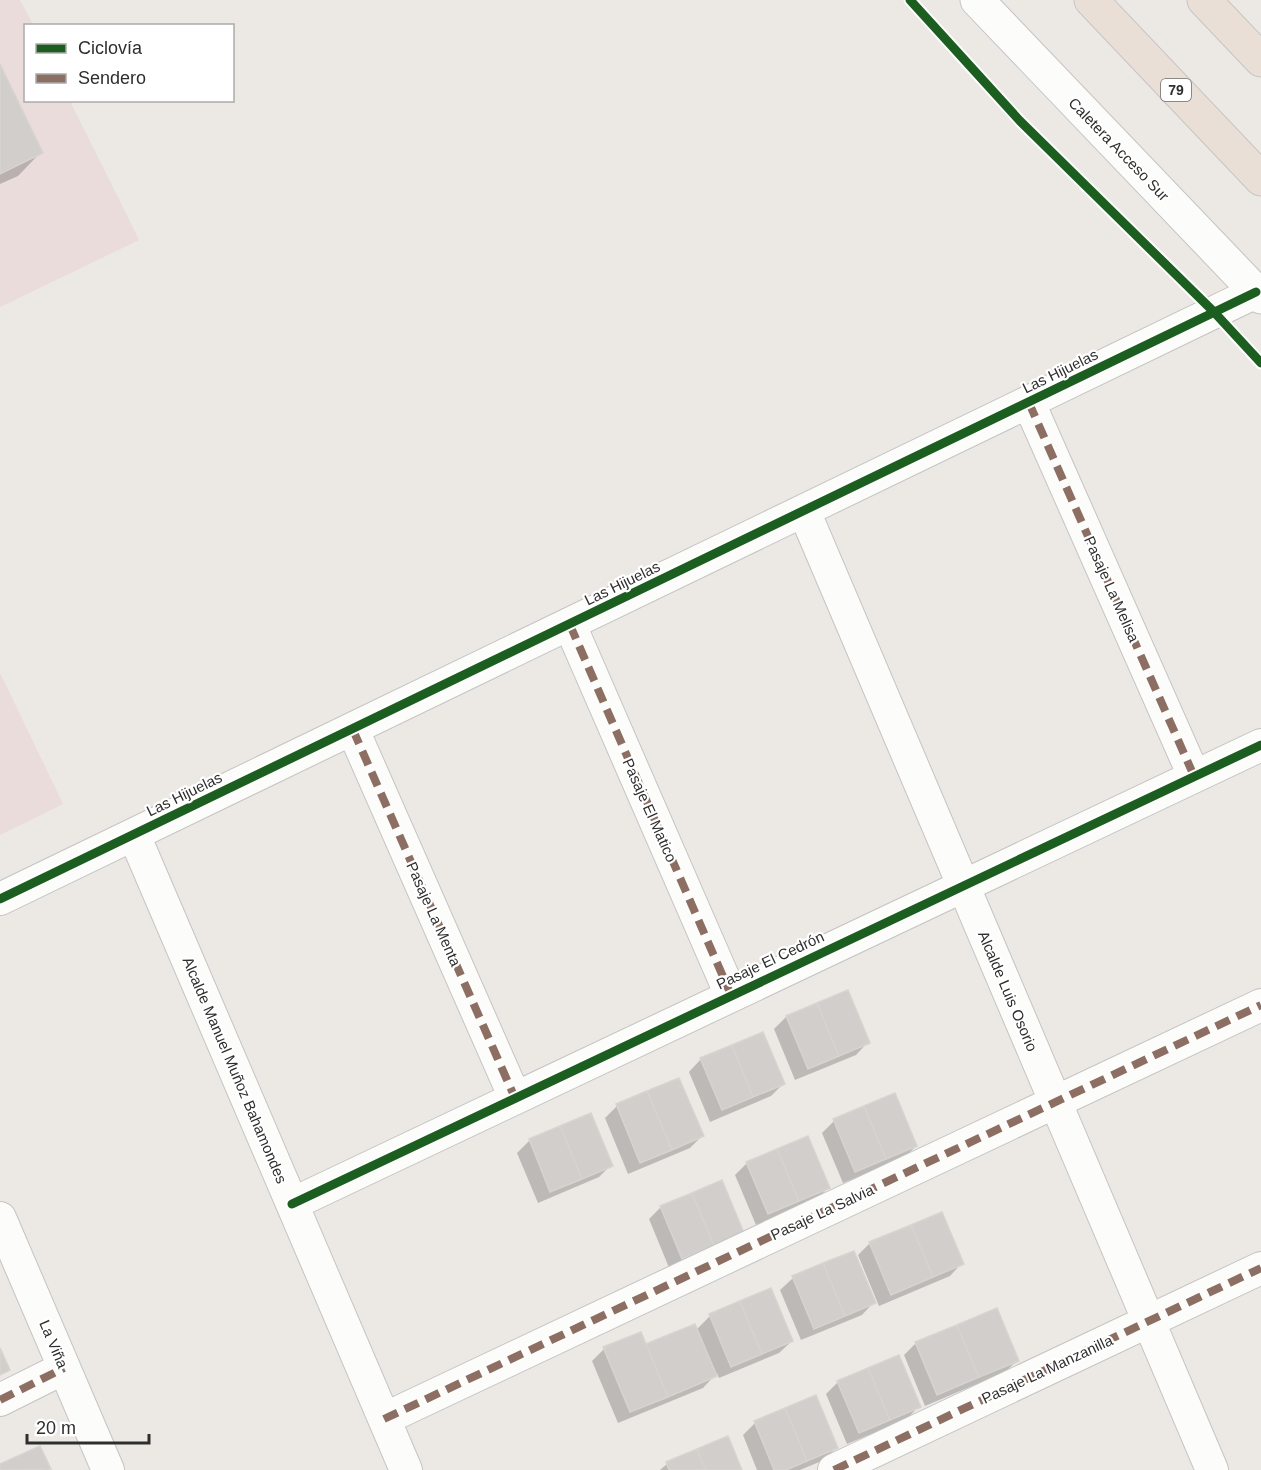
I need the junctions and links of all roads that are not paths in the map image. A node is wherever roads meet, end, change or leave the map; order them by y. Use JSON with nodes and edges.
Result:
{"nodes":[{"id":1,"x":977,"y":0,"type":"edge"},
{"id":2,"x":1091,"y":0,"type":"edge"},
{"id":3,"x":1204,"y":0,"type":"edge"},
{"id":4,"x":1261,"y":60,"type":"edge"},
{"id":5,"x":1261,"y":179,"type":"edge"},
{"id":6,"x":1259,"y":294,"type":"edge"},
{"id":7,"x":1029,"y":403,"type":"junction"},
{"id":8,"x":804,"y":512,"type":"junction"},
{"id":9,"x":570,"y":625,"type":"junction"},
{"id":10,"x":353,"y":729,"type":"junction"},
{"id":11,"x":1261,"y":744,"type":"edge"},
{"id":12,"x":1194,"y":776,"type":"junction"},
{"id":13,"x":134,"y":835,"type":"junction"},
{"id":14,"x":963,"y":885,"type":"junction"},
{"id":15,"x":0,"y":899,"type":"edge"},
{"id":16,"x":731,"y":996,"type":"junction"},
{"id":17,"x":1261,"y":1005,"type":"edge"},
{"id":18,"x":515,"y":1098,"type":"junction"},
{"id":19,"x":1055,"y":1103,"type":"junction"},
{"id":20,"x":292,"y":1203,"type":"junction"},
{"id":21,"x":0,"y":1218,"type":"edge"},
{"id":22,"x":1261,"y":1268,"type":"edge"},
{"id":23,"x":1148,"y":1321,"type":"junction"},
{"id":24,"x":64,"y":1368,"type":"junction"},
{"id":25,"x":0,"y":1400,"type":"edge"},
{"id":26,"x":384,"y":1419,"type":"junction"},
{"id":27,"x":108,"y":1470,"type":"edge"},
{"id":28,"x":406,"y":1470,"type":"edge"},
{"id":29,"x":834,"y":1470,"type":"edge"},
{"id":30,"x":1212,"y":1470,"type":"edge"}],
"edges":[{"from":1,"to":6,"type":"main road","name":"Caletera Acceso Sur"},
{"from":2,"to":5,"type":"highway","number":"79"},
{"from":3,"to":4,"type":"highway"},
{"from":6,"to":7,"type":"street","name":"Las Hijuelas"},
{"from":7,"to":8,"type":"street","name":"Las Hijuelas"},
{"from":7,"to":12,"type":"street","name":"Pasaje La Melisa"},
{"from":8,"to":9,"type":"street","name":"Las Hijuelas"},
{"from":8,"to":14,"type":"street","name":"Alcalde Luis Osorio"},
{"from":9,"to":10,"type":"street","name":"Las Hijuelas"},
{"from":9,"to":16,"type":"street","name":"Pasaje El Matico"},
{"from":10,"to":13,"type":"street","name":"Las Hijuelas"},
{"from":10,"to":18,"type":"street","name":"Pasaje La Menta"},
{"from":11,"to":12,"type":"street","name":"Pasaje El Cedrón"},
{"from":12,"to":14,"type":"street","name":"Pasaje El Cedrón"},
{"from":13,"to":15,"type":"street","name":"Las Hijuelas"},
{"from":13,"to":20,"type":"street","name":"Alcalde Manuel Muñoz Bahamondes"},
{"from":14,"to":16,"type":"street","name":"Pasaje El Cedrón"},
{"from":14,"to":19,"type":"street","name":"Alcalde Luis Osorio"},
{"from":16,"to":18,"type":"street","name":"Pasaje El Cedrón"},
{"from":17,"to":19,"type":"street","name":"Pasaje La Salvia"},
{"from":18,"to":20,"type":"street","name":"Pasaje El Cedrón"},
{"from":19,"to":23,"type":"street","name":"Alcalde Luis Osorio"},
{"from":19,"to":26,"type":"street","name":"Pasaje La Salvia"},
{"from":20,"to":26,"type":"street","name":"Alcalde Manuel Muñoz Bahamondes"},
{"from":21,"to":24,"type":"street","name":"La Viña"},
{"from":22,"to":23,"type":"street","name":"Pasaje La Manzanilla"},
{"from":23,"to":29,"type":"street","name":"Pasaje La Manzanilla"},
{"from":23,"to":30,"type":"street","name":"Alcalde Luis Osorio"},
{"from":24,"to":25,"type":"street"},
{"from":24,"to":27,"type":"street","name":"La Viña"},
{"from":26,"to":28,"type":"street","name":"Alcalde Manuel Muñoz Bahamondes"}]}
